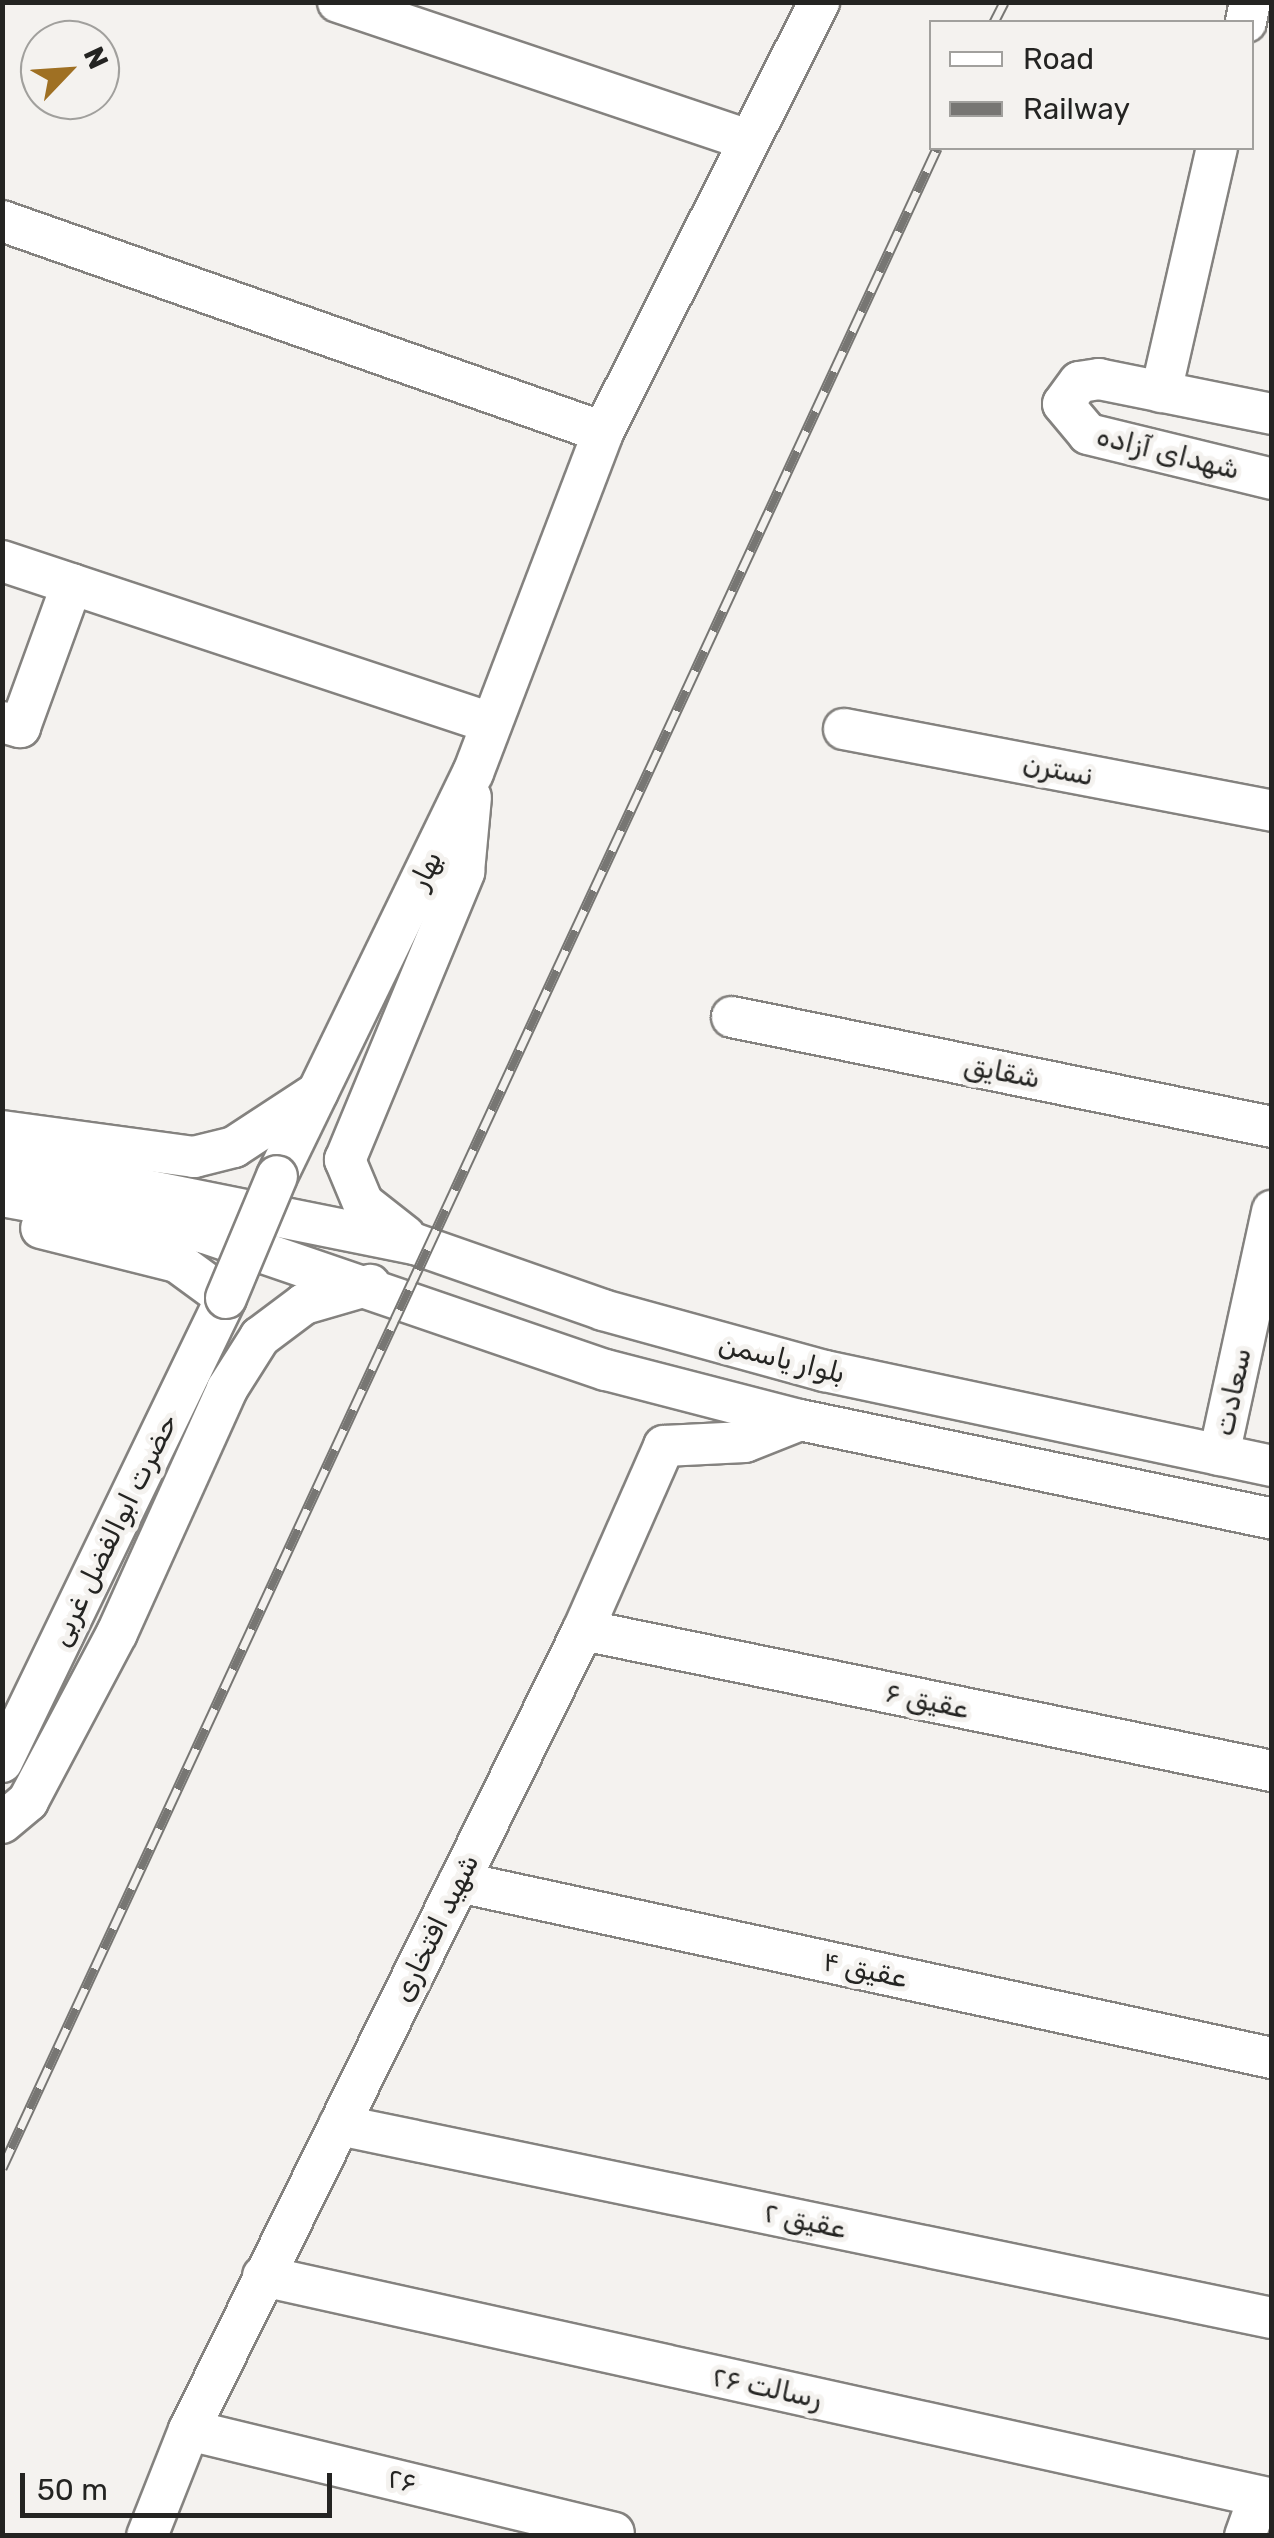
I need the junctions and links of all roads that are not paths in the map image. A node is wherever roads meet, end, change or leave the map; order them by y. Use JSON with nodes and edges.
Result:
{"nodes":[{"id":1,"x":338,"y":2,"type":"edge"},
{"id":2,"x":819,"y":2,"type":"edge"},
{"id":3,"x":748,"y":140,"type":"junction"},
{"id":4,"x":1217,"y":150,"type":"edge"},
{"id":5,"x":2,"y":221,"type":"edge"},
{"id":6,"x":1161,"y":392,"type":"junction"},
{"id":7,"x":1272,"y":414,"type":"edge"},
{"id":8,"x":602,"y":432,"type":"junction"},
{"id":9,"x":1272,"y":479,"type":"edge"},
{"id":10,"x":2,"y":561,"type":"edge"},
{"id":11,"x":72,"y":584,"type":"junction"},
{"id":12,"x":2,"y":722,"type":"edge"},
{"id":13,"x":488,"y":722,"type":"junction"},
{"id":14,"x":844,"y":729,"type":"dead end"},
{"id":15,"x":473,"y":773,"type":"junction"},
{"id":16,"x":1272,"y":811,"type":"edge"},
{"id":17,"x":732,"y":1017,"type":"dead end"},
{"id":18,"x":318,"y":1092,"type":"junction"},
{"id":19,"x":1272,"y":1127,"type":"edge"},
{"id":20,"x":2,"y":1131,"type":"edge"},
{"id":21,"x":2,"y":1162,"type":"edge"},
{"id":22,"x":2,"y":1196,"type":"edge"},
{"id":23,"x":1272,"y":1211,"type":"edge"},
{"id":24,"x":2,"y":1218,"type":"edge"},
{"id":25,"x":415,"y":1244,"type":"junction"},
{"id":26,"x":370,"y":1286,"type":"junction"},
{"id":27,"x":226,"y":1298,"type":"junction"},
{"id":28,"x":800,"y":1420,"type":"junction"},
{"id":29,"x":1220,"y":1455,"type":"junction"},
{"id":30,"x":1272,"y":1466,"type":"edge"},
{"id":31,"x":1272,"y":1519,"type":"edge"},
{"id":32,"x":583,"y":1630,"type":"junction"},
{"id":33,"x":2,"y":1762,"type":"edge"},
{"id":34,"x":1272,"y":1772,"type":"edge"},
{"id":35,"x":2,"y":1822,"type":"edge"},
{"id":36,"x":459,"y":1882,"type":"junction"},
{"id":37,"x":1272,"y":2058,"type":"edge"},
{"id":38,"x":339,"y":2124,"type":"junction"},
{"id":39,"x":263,"y":2276,"type":"junction"},
{"id":40,"x":1272,"y":2318,"type":"edge"},
{"id":41,"x":189,"y":2430,"type":"junction"},
{"id":42,"x":1266,"y":2498,"type":"edge"},
{"id":43,"x":614,"y":2533,"type":"dead end"},
{"id":44,"x":147,"y":2536,"type":"edge"},
{"id":45,"x":1245,"y":2536,"type":"edge"}],
"edges":[{"from":1,"to":3,"type":"street"},
{"from":2,"to":3,"type":"street","name":"بهار"},
{"from":3,"to":8,"type":"street","name":"بهار"},
{"from":4,"to":6,"type":"street"},
{"from":5,"to":8,"type":"street"},
{"from":6,"to":7,"type":"street","name":"شهدای آزاده"},
{"from":6,"to":9,"type":"street","name":"شهدای آزاده"},
{"from":8,"to":13,"type":"street","name":"بهار"},
{"from":10,"to":11,"type":"street"},
{"from":11,"to":12,"type":"street"},
{"from":11,"to":13,"type":"street"},
{"from":13,"to":15,"type":"street","name":"بهار"},
{"from":14,"to":16,"type":"street","name":"نسترن"},
{"from":15,"to":18,"type":"street","name":"بهار"},
{"from":15,"to":25,"type":"street"},
{"from":17,"to":19,"type":"street","name":"شقایق"},
{"from":18,"to":20,"type":"street"},
{"from":18,"to":27,"type":"street","name":"بهار","bridge":true},
{"from":21,"to":25,"type":"street","name":"بلوار یاسمن"},
{"from":22,"to":26,"type":"street","name":"بلوار یاسمن"},
{"from":23,"to":29,"type":"street","name":"سعادت"},
{"from":24,"to":27,"type":"street"},
{"from":25,"to":29,"type":"street","name":"بلوار یاسمن"},
{"from":26,"to":28,"type":"street","name":"بلوار یاسمن"},
{"from":26,"to":35,"type":"street"},
{"from":27,"to":33,"type":"street","name":"حضرت ابوالفضل غربی"},
{"from":28,"to":31,"type":"street","name":"بلوار یاسمن"},
{"from":28,"to":32,"type":"street","name":"شهید افتخاری"},
{"from":29,"to":30,"type":"street","name":"بلوار یاسمن"},
{"from":32,"to":34,"type":"street","name":"عقیق ۶"},
{"from":32,"to":36,"type":"street","name":"شهید افتخاری"},
{"from":36,"to":37,"type":"street","name":"عقیق ۴"},
{"from":36,"to":38,"type":"street","name":"شهید افتخاری"},
{"from":38,"to":39,"type":"street","name":"شهید افتخاری"},
{"from":38,"to":40,"type":"street","name":"عقیق ۲"},
{"from":39,"to":41,"type":"street","name":"شهید افتخاری"},
{"from":39,"to":42,"type":"street","name":"رسالت ۲۶"},
{"from":41,"to":43,"type":"street","name":"۲۶"},
{"from":41,"to":44,"type":"street","name":"شهید افتخاری"},
{"from":42,"to":45,"type":"street"}]}
